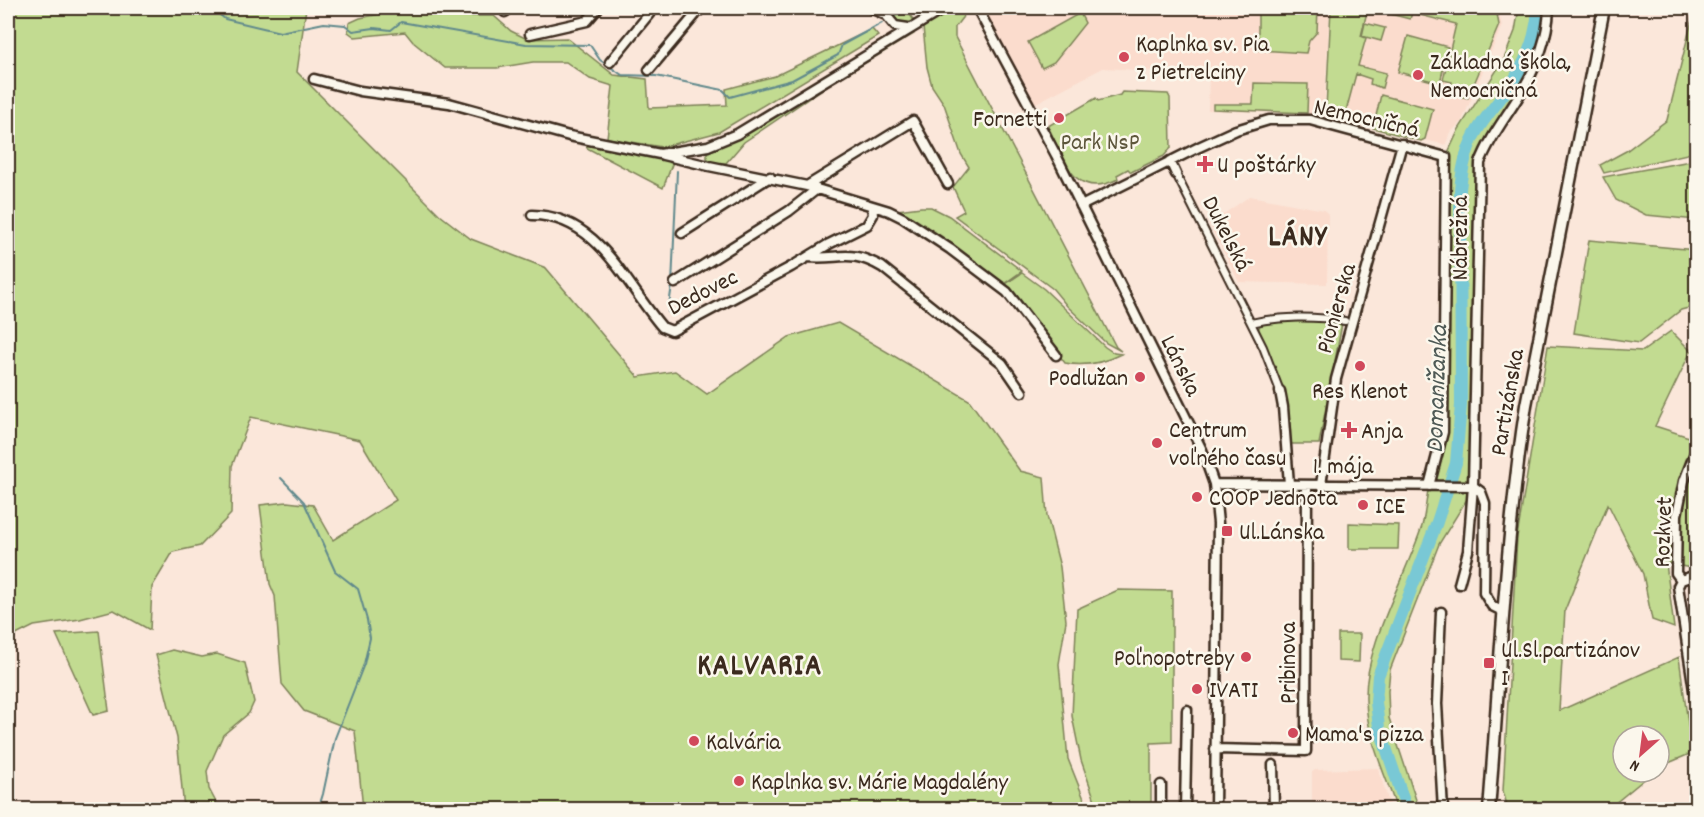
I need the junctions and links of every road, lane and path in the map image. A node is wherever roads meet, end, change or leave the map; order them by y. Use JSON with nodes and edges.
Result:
{"nodes":[{"id":1,"x":598,"y":8,"type":"edge"},
{"id":2,"x":654,"y":8,"type":"edge"},
{"id":3,"x":701,"y":8,"type":"edge"},
{"id":4,"x":872,"y":8,"type":"edge"},
{"id":5,"x":945,"y":8,"type":"edge"},
{"id":6,"x":977,"y":8,"type":"edge"},
{"id":7,"x":1549,"y":8,"type":"edge"},
{"id":8,"x":1604,"y":8,"type":"edge"},
{"id":9,"x":912,"y":27,"type":"junction"},
{"id":10,"x":530,"y":34,"type":"dead end"},
{"id":11,"x":610,"y":62,"type":"dead end"},
{"id":12,"x":649,"y":70,"type":"dead end"},
{"id":13,"x":314,"y":79,"type":"dead end"},
{"id":14,"x":1402,"y":144,"type":"junction"},
{"id":15,"x":708,"y":146,"type":"junction"},
{"id":16,"x":660,"y":154,"type":"junction"},
{"id":17,"x":1446,"y":157,"type":"joint"},
{"id":18,"x":1170,"y":161,"type":"junction"},
{"id":19,"x":709,"y":166,"type":"junction"},
{"id":20,"x":1176,"y":174,"type":"joint"},
{"id":21,"x":770,"y":177,"type":"junction"},
{"id":22,"x":948,"y":184,"type":"dead end"},
{"id":23,"x":807,"y":186,"type":"junction"},
{"id":24,"x":817,"y":189,"type":"junction"},
{"id":25,"x":872,"y":206,"type":"junction"},
{"id":26,"x":1081,"y":206,"type":"junction"},
{"id":27,"x":532,"y":215,"type":"dead end"},
{"id":28,"x":903,"y":218,"type":"junction"},
{"id":29,"x":867,"y":225,"type":"junction"},
{"id":30,"x":682,"y":233,"type":"dead end"},
{"id":31,"x":808,"y":257,"type":"junction"},
{"id":32,"x":675,"y":283,"type":"dead end"},
{"id":33,"x":1348,"y":321,"type":"junction"},
{"id":34,"x":1251,"y":323,"type":"junction"},
{"id":35,"x":1056,"y":356,"type":"dead end"},
{"id":36,"x":1022,"y":392,"type":"dead end"},
{"id":37,"x":1280,"y":392,"type":"joint"},
{"id":38,"x":1696,"y":450,"type":"edge"},
{"id":39,"x":1214,"y":484,"type":"junction"},
{"id":40,"x":1289,"y":484,"type":"junction"},
{"id":41,"x":1321,"y":484,"type":"junction"},
{"id":42,"x":1307,"y":485,"type":"junction"},
{"id":43,"x":1428,"y":486,"type":"junction"},
{"id":44,"x":1473,"y":486,"type":"junction"},
{"id":45,"x":1681,"y":580,"type":"junction"},
{"id":46,"x":1696,"y":580,"type":"edge"},
{"id":47,"x":1459,"y":584,"type":"dead end"},
{"id":48,"x":1502,"y":611,"type":"junction"},
{"id":49,"x":1441,"y":612,"type":"dead end"},
{"id":50,"x":1696,"y":703,"type":"edge"},
{"id":51,"x":1187,"y":710,"type":"dead end"},
{"id":52,"x":1215,"y":749,"type":"junction"},
{"id":53,"x":1273,"y":765,"type":"dead end"},
{"id":54,"x":1161,"y":785,"type":"dead end"},
{"id":55,"x":1161,"y":810,"type":"edge"},
{"id":56,"x":1185,"y":810,"type":"edge"},
{"id":57,"x":1215,"y":810,"type":"edge"},
{"id":58,"x":1274,"y":810,"type":"edge"},
{"id":59,"x":1443,"y":810,"type":"edge"},
{"id":60,"x":1489,"y":810,"type":"edge"}],
"edges":[{"from":1,"to":10,"type":"street"},
{"from":2,"to":11,"type":"street"},
{"from":3,"to":12,"type":"street"},
{"from":4,"to":9,"type":"street"},
{"from":5,"to":9,"type":"street"},
{"from":6,"to":26,"type":"street","name":"Lánska"},
{"from":7,"to":44,"type":"street","name":"Nábrežná"},
{"from":8,"to":48,"type":"main road","name":"Partizánska"},
{"from":9,"to":15,"type":"street"},
{"from":13,"to":16,"type":"street"},
{"from":14,"to":17,"type":"street","name":"Nemocničná"},
{"from":14,"to":18,"type":"street","name":"Nemocničná"},
{"from":14,"to":33,"type":"street","name":"Pionierska"},
{"from":15,"to":16,"type":"street"},
{"from":15,"to":19,"type":"street"},
{"from":16,"to":19,"type":"street"},
{"from":17,"to":43,"type":"street","name":"Nábrežná"},
{"from":18,"to":20,"type":"street","name":"Dukelská"},
{"from":18,"to":26,"type":"street","name":"Nemocničná"},
{"from":19,"to":21,"type":"street"},
{"from":20,"to":34,"type":"street","name":"Dukelská"},
{"from":21,"to":23,"type":"street"},
{"from":21,"to":30,"type":"street"},
{"from":22,"to":23,"type":"street"},
{"from":23,"to":24,"type":"street"},
{"from":24,"to":25,"type":"street"},
{"from":24,"to":32,"type":"street","name":"Dedovec"},
{"from":25,"to":28,"type":"street"},
{"from":25,"to":29,"type":"street"},
{"from":26,"to":39,"type":"street","name":"Lánska"},
{"from":27,"to":31,"type":"street","name":"Dedovec"},
{"from":28,"to":29,"type":"street","name":"Dedovec"},
{"from":28,"to":35,"type":"street"},
{"from":29,"to":31,"type":"street","name":"Dedovec"},
{"from":31,"to":36,"type":"street"},
{"from":33,"to":34,"type":"street"},
{"from":33,"to":41,"type":"street","name":"Pionierska"},
{"from":34,"to":37,"type":"street","name":"Dukelská"},
{"from":37,"to":40,"type":"street","name":"Dukelská"},
{"from":38,"to":45,"type":"street","name":"Rozkvet"},
{"from":39,"to":40,"type":"street","name":"1. mája"},
{"from":39,"to":52,"type":"street","name":"Lánska"},
{"from":40,"to":42,"type":"street","name":"1. mája"},
{"from":41,"to":42,"type":"street","name":"1. mája"},
{"from":41,"to":43,"type":"street","name":"1. mája"},
{"from":42,"to":52,"type":"street","name":"Pribinova"},
{"from":43,"to":44,"type":"street","name":"1. mája"},
{"from":44,"to":47,"type":"street","name":"Nábrežná"},
{"from":44,"to":48,"type":"street"},
{"from":45,"to":46,"type":"street","name":"Rozkvet"},
{"from":45,"to":50,"type":"street","name":"Rozkvet"},
{"from":48,"to":60,"type":"main road","name":"Partizánska"},
{"from":49,"to":59,"type":"street"},
{"from":51,"to":56,"type":"street"},
{"from":52,"to":57,"type":"street","name":"Lánska"},
{"from":53,"to":58,"type":"street"},
{"from":54,"to":55,"type":"street"}]}
